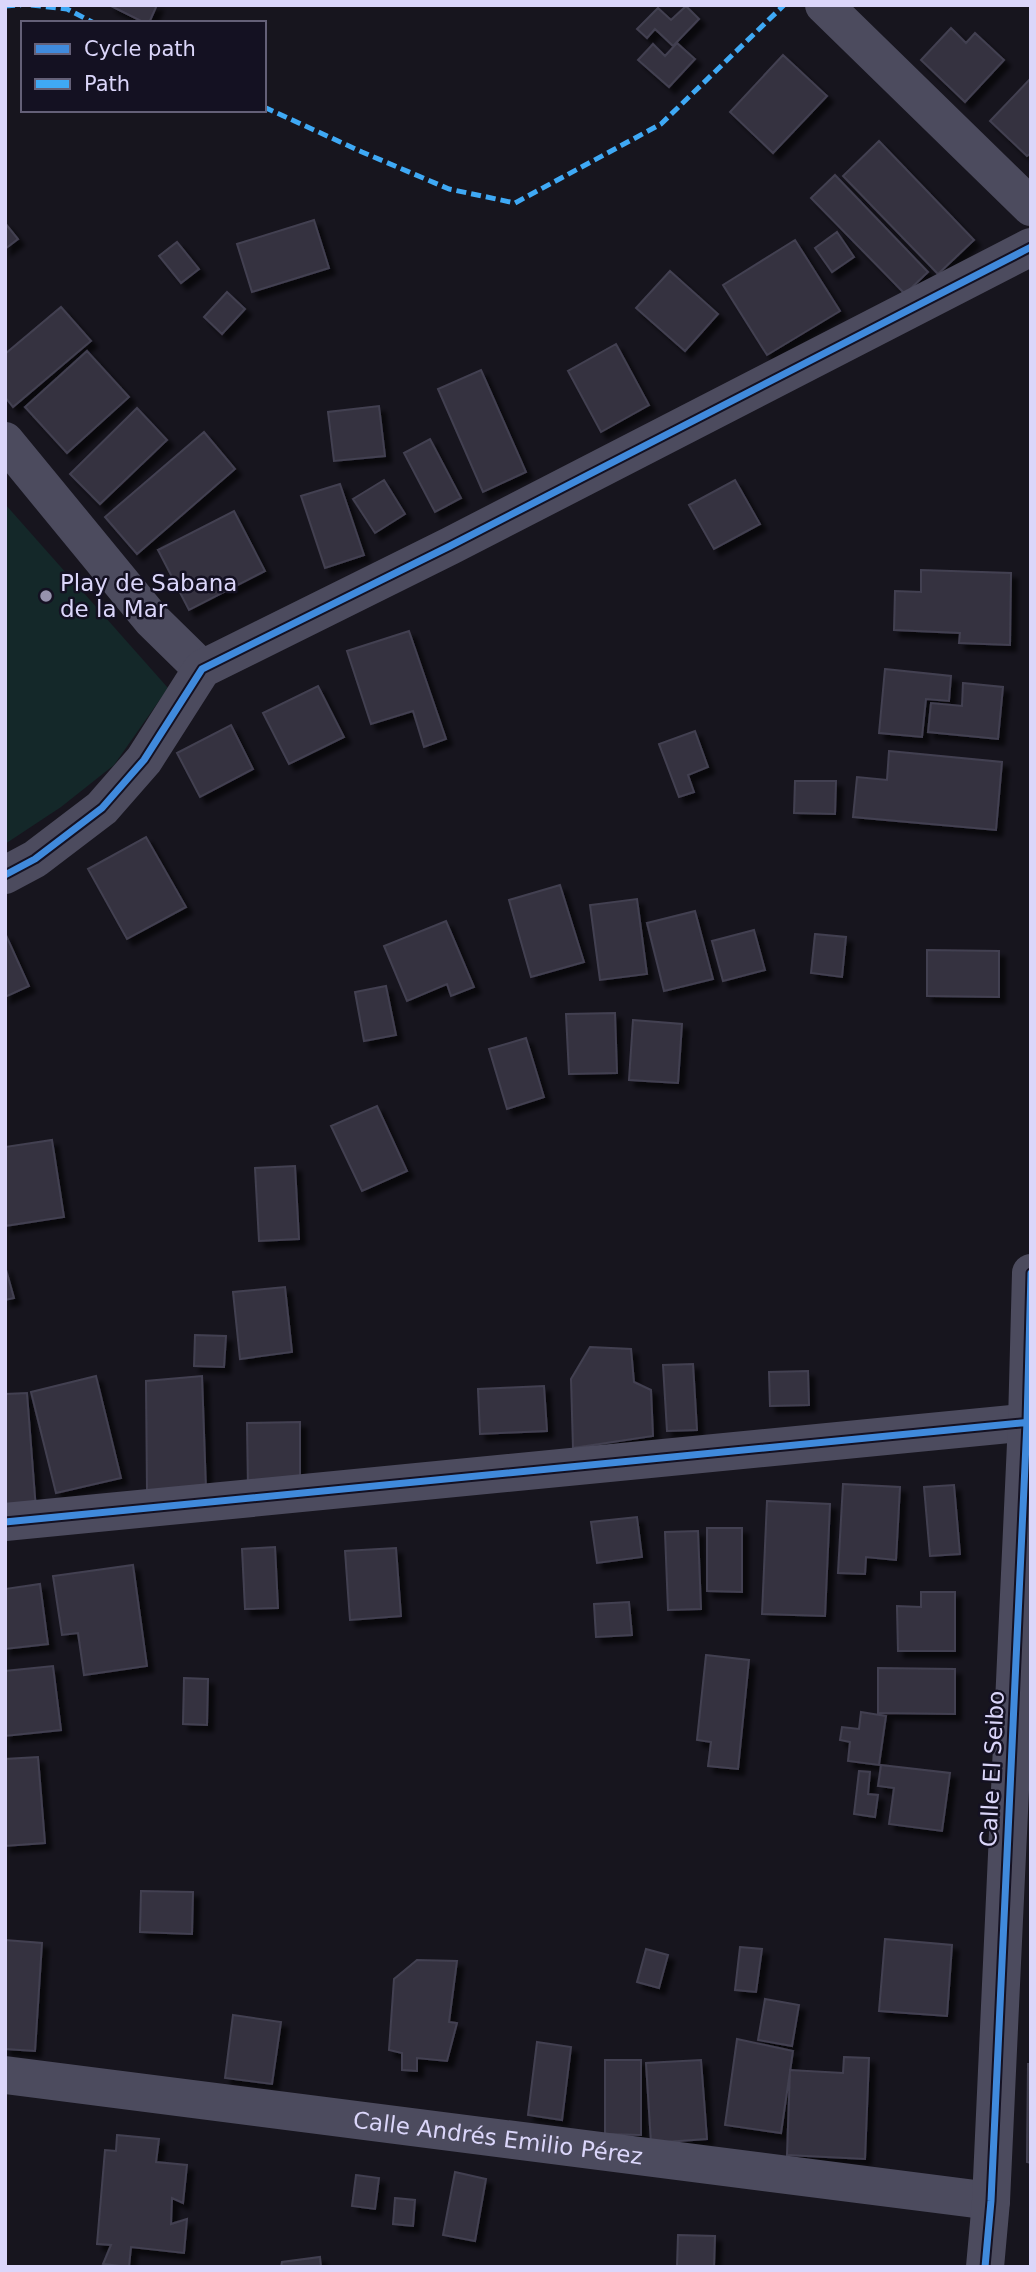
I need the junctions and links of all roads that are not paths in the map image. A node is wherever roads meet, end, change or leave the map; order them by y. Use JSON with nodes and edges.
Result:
{"nodes":[{"id":1,"x":824,"y":5,"type":"edge"},
{"id":2,"x":1031,"y":207,"type":"edge"},
{"id":3,"x":1031,"y":247,"type":"edge"},
{"id":4,"x":5,"y":442,"type":"edge"},
{"id":5,"x":202,"y":668,"type":"junction"},
{"id":6,"x":5,"y":874,"type":"edge"},
{"id":7,"x":1031,"y":1273,"type":"edge"},
{"id":8,"x":1029,"y":1422,"type":"edge"},
{"id":9,"x":5,"y":1522,"type":"edge"},
{"id":10,"x":5,"y":2075,"type":"edge"},
{"id":11,"x":992,"y":2202,"type":"junction"},
{"id":12,"x":985,"y":2267,"type":"edge"}],
"edges":[{"from":1,"to":2,"type":"street"},
{"from":3,"to":5,"type":"street"},
{"from":4,"to":5,"type":"street"},
{"from":5,"to":6,"type":"street"},
{"from":7,"to":8,"type":"street","name":"Calle El Seibo"},
{"from":8,"to":9,"type":"street"},
{"from":8,"to":11,"type":"street","name":"Calle El Seibo"},
{"from":10,"to":11,"type":"street","name":"Calle Andrés Emilio Pérez"},
{"from":11,"to":12,"type":"street","name":"Calle El Seibo"}]}
